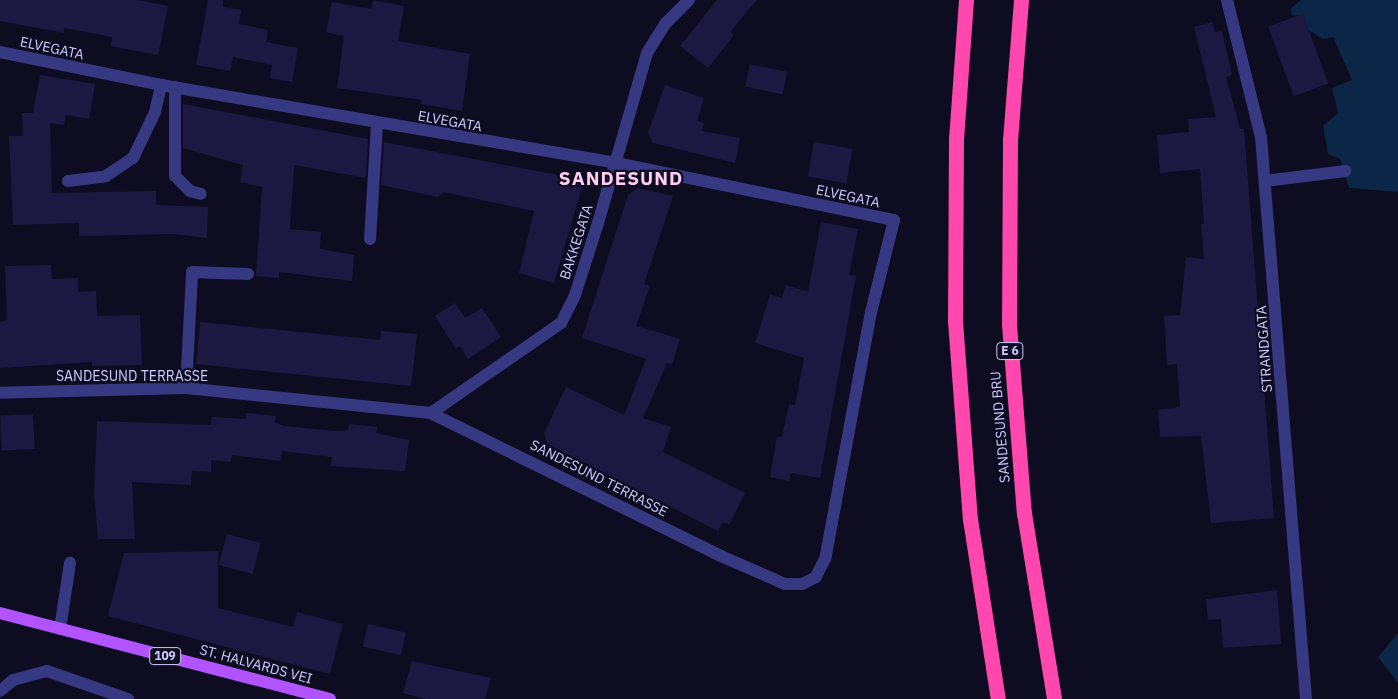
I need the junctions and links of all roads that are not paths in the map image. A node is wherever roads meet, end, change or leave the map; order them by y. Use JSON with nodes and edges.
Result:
{"nodes":[{"id":1,"x":689,"y":0,"type":"edge"},
{"id":2,"x":966,"y":0,"type":"edge"},
{"id":3,"x":1021,"y":0,"type":"edge"},
{"id":4,"x":1227,"y":0,"type":"edge"},
{"id":5,"x":0,"y":52,"type":"edge"},
{"id":6,"x":161,"y":86,"type":"junction"},
{"id":7,"x":175,"y":87,"type":"junction"},
{"id":8,"x":377,"y":124,"type":"junction"},
{"id":9,"x":616,"y":163,"type":"junction"},
{"id":10,"x":1345,"y":171,"type":"dead end"},
{"id":11,"x":68,"y":180,"type":"dead end"},
{"id":12,"x":1265,"y":181,"type":"junction"},
{"id":13,"x":201,"y":194,"type":"dead end"},
{"id":14,"x":894,"y":220,"type":"joint"},
{"id":15,"x":370,"y":239,"type":"dead end"},
{"id":16,"x":248,"y":274,"type":"dead end"},
{"id":17,"x":186,"y":388,"type":"junction"},
{"id":18,"x":0,"y":392,"type":"edge"},
{"id":19,"x":432,"y":413,"type":"junction"},
{"id":20,"x":70,"y":563,"type":"dead end"},
{"id":21,"x":0,"y":613,"type":"edge"},
{"id":22,"x":60,"y":629,"type":"junction"},
{"id":23,"x":0,"y":691,"type":"edge"},
{"id":24,"x":128,"y":699,"type":"edge"},
{"id":25,"x":330,"y":699,"type":"edge"},
{"id":26,"x":998,"y":699,"type":"edge"},
{"id":27,"x":1054,"y":699,"type":"edge"},
{"id":28,"x":1306,"y":699,"type":"edge"}],
"edges":[{"from":1,"to":9,"type":"street","name":"BAKKEGATA"},
{"from":2,"to":26,"type":"highway"},
{"from":3,"to":27,"type":"highway","name":"SANDESUND BRU","number":"E 6"},
{"from":4,"to":12,"type":"street","name":"STRANDGATA"},
{"from":5,"to":6,"type":"street","name":"ELVEGATA"},
{"from":6,"to":7,"type":"street","name":"ELVEGATA"},
{"from":6,"to":11,"type":"street"},
{"from":7,"to":8,"type":"street","name":"ELVEGATA"},
{"from":7,"to":13,"type":"street"},
{"from":8,"to":9,"type":"street","name":"ELVEGATA"},
{"from":8,"to":15,"type":"street"},
{"from":9,"to":14,"type":"street","name":"ELVEGATA"},
{"from":9,"to":19,"type":"street","name":"BAKKEGATA"},
{"from":10,"to":12,"type":"street"},
{"from":12,"to":28,"type":"street","name":"STRANDGATA"},
{"from":14,"to":19,"type":"street","name":"SANDESUND TERRASSE"},
{"from":16,"to":17,"type":"street"},
{"from":17,"to":18,"type":"street","name":"SANDESUND TERRASSE"},
{"from":17,"to":19,"type":"street","name":"SANDESUND TERRASSE"},
{"from":20,"to":22,"type":"street"},
{"from":21,"to":22,"type":"main road","name":"ST. HALVARDS VEI","number":"109"},
{"from":22,"to":25,"type":"main road","name":"ST. HALVARDS VEI","number":"109"},
{"from":23,"to":24,"type":"street"}]}
